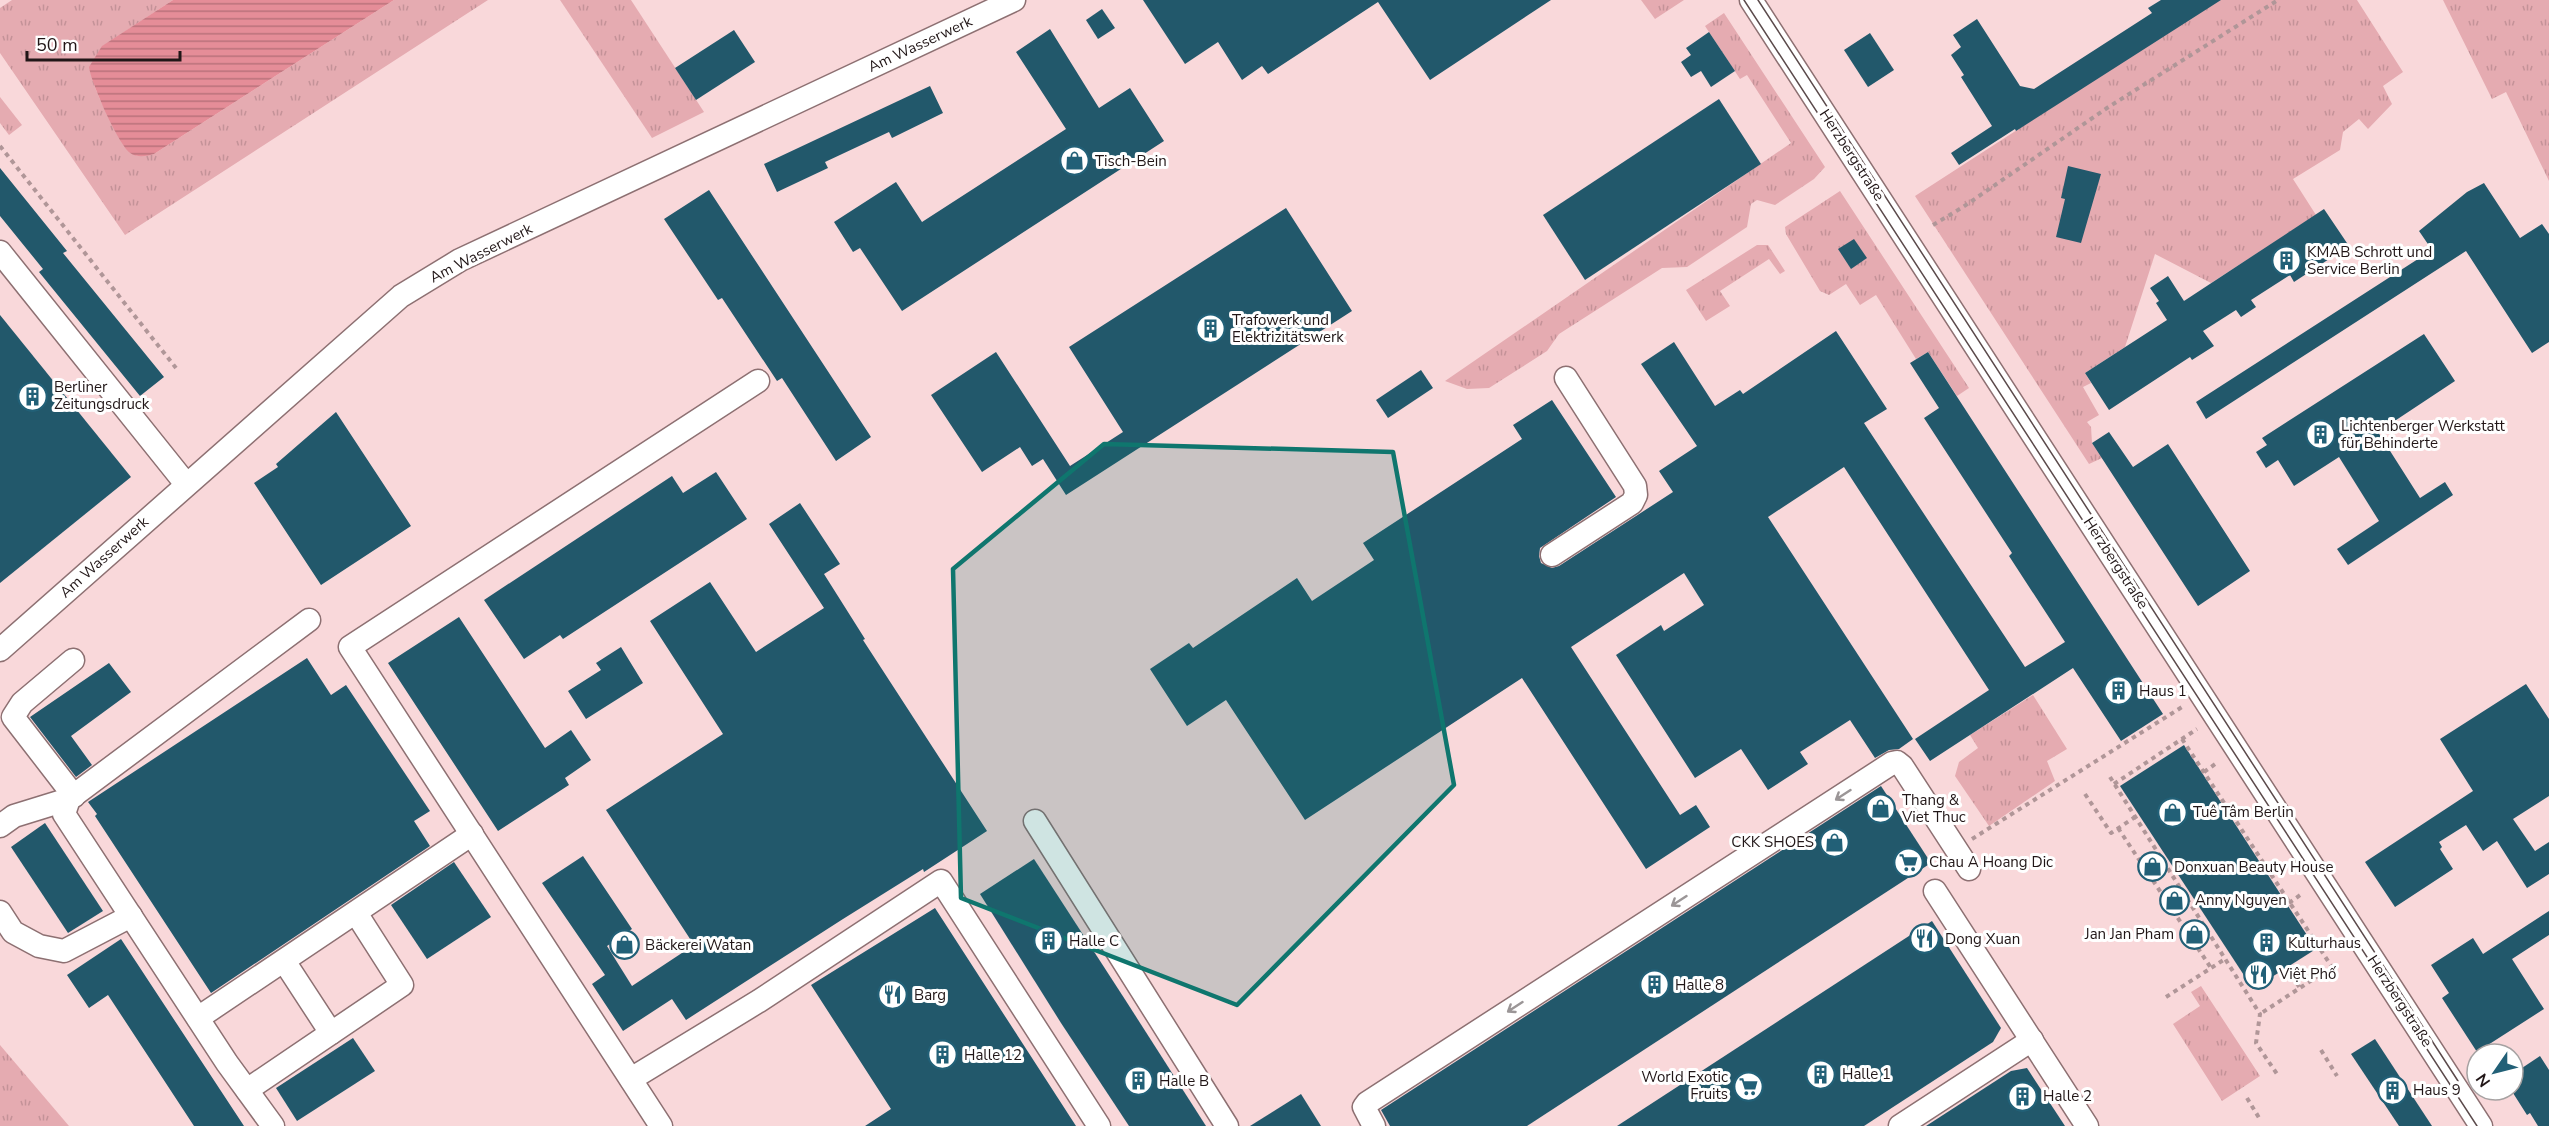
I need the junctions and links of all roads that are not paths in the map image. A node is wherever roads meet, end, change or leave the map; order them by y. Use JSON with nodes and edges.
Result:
{"nodes":[{"id":1,"x":1014,"y":0,"type":"edge"},
{"id":2,"x":1751,"y":0,"type":"edge"},
{"id":3,"x":0,"y":252,"type":"edge"},
{"id":4,"x":1566,"y":378,"type":"dead end"},
{"id":5,"x":758,"y":381,"type":"dead end"},
{"id":6,"x":186,"y":484,"type":"junction"},
{"id":7,"x":1552,"y":555,"type":"dead end"},
{"id":8,"x":309,"y":620,"type":"dead end"},
{"id":9,"x":0,"y":650,"type":"edge"},
{"id":10,"x":73,"y":660,"type":"dead end"},
{"id":11,"x":71,"y":797,"type":"junction"},
{"id":12,"x":1035,"y":821,"type":"dead end"},
{"id":13,"x":0,"y":826,"type":"edge"},
{"id":14,"x":472,"y":834,"type":"junction"},
{"id":15,"x":1969,"y":869,"type":"dead end"},
{"id":16,"x":1935,"y":891,"type":"dead end"},
{"id":17,"x":0,"y":912,"type":"edge"},
{"id":18,"x":356,"y":913,"type":"junction"},
{"id":19,"x":130,"y":916,"type":"junction"},
{"id":20,"x":284,"y":961,"type":"junction"},
{"id":21,"x":198,"y":1018,"type":"junction"},
{"id":22,"x":331,"y":1033,"type":"junction"},
{"id":23,"x":2032,"y":1040,"type":"junction"},
{"id":24,"x":631,"y":1079,"type":"junction"},
{"id":25,"x":247,"y":1090,"type":"junction"},
{"id":26,"x":1369,"y":1116,"type":"edge"},
{"id":27,"x":273,"y":1126,"type":"edge"},
{"id":28,"x":661,"y":1126,"type":"edge"},
{"id":29,"x":1099,"y":1126,"type":"edge"},
{"id":30,"x":1227,"y":1126,"type":"edge"},
{"id":31,"x":1900,"y":1126,"type":"edge"},
{"id":32,"x":2087,"y":1126,"type":"edge"},
{"id":33,"x":2481,"y":1126,"type":"edge"}],
"edges":[{"from":1,"to":6,"type":"street","name":"Am Wasserwerk"},
{"from":2,"to":33,"type":"street","name":"Herzbergstraße"},
{"from":3,"to":6,"type":"street"},
{"from":4,"to":7,"type":"street"},
{"from":5,"to":14,"type":"street"},
{"from":6,"to":9,"type":"street","name":"Am Wasserwerk"},
{"from":8,"to":11,"type":"street"},
{"from":10,"to":11,"type":"street"},
{"from":11,"to":13,"type":"street"},
{"from":11,"to":19,"type":"street"},
{"from":12,"to":30,"type":"street"},
{"from":14,"to":18,"type":"street"},
{"from":14,"to":24,"type":"street"},
{"from":15,"to":26,"type":"street","one_way":true},
{"from":16,"to":23,"type":"street"},
{"from":17,"to":19,"type":"street"},
{"from":18,"to":20,"type":"street"},
{"from":18,"to":22,"type":"street"},
{"from":19,"to":21,"type":"street"},
{"from":20,"to":21,"type":"street"},
{"from":20,"to":22,"type":"street"},
{"from":21,"to":25,"type":"street"},
{"from":22,"to":25,"type":"street"},
{"from":23,"to":31,"type":"street"},
{"from":23,"to":32,"type":"street"},
{"from":24,"to":28,"type":"street"},
{"from":24,"to":29,"type":"street"},
{"from":25,"to":27,"type":"street"}]}
